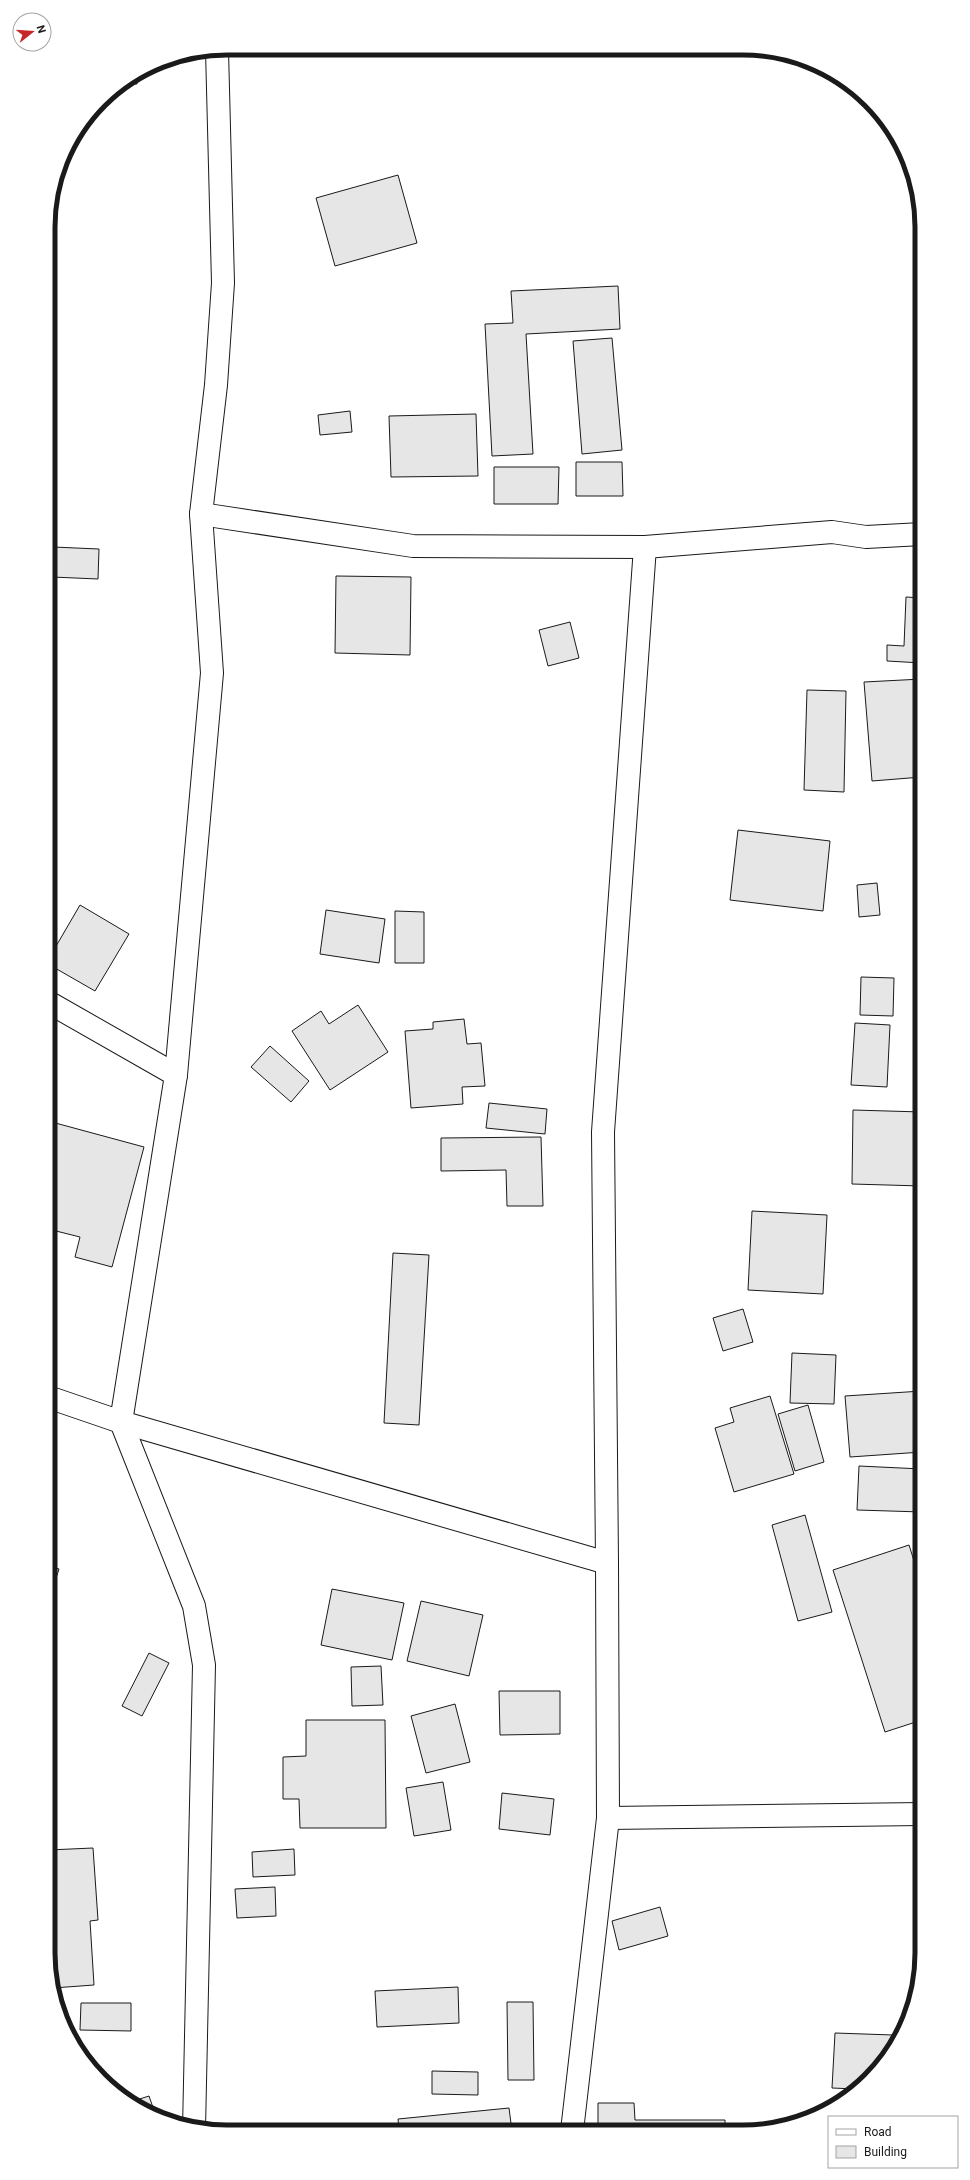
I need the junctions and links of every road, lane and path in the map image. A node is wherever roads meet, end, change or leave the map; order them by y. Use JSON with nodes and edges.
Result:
{"nodes":[{"id":1,"x":217,"y":55,"type":"edge"},
{"id":2,"x":201,"y":514,"type":"junction"},
{"id":3,"x":915,"y":534,"type":"edge"},
{"id":4,"x":646,"y":547,"type":"junction"},
{"id":5,"x":55,"y":1006,"type":"edge"},
{"id":6,"x":176,"y":1075,"type":"junction"},
{"id":7,"x":55,"y":1399,"type":"edge"},
{"id":8,"x":121,"y":1422,"type":"junction"},
{"id":9,"x":608,"y":1563,"type":"junction"},
{"id":10,"x":915,"y":1814,"type":"edge"},
{"id":11,"x":608,"y":1818,"type":"junction"},
{"id":12,"x":194,"y":2122,"type":"edge"},
{"id":13,"x":573,"y":2125,"type":"edge"}],
"edges":[{"from":1,"to":2,"type":"street"},
{"from":2,"to":4,"type":"street"},
{"from":2,"to":6,"type":"street"},
{"from":3,"to":4,"type":"street"},
{"from":4,"to":9,"type":"street"},
{"from":5,"to":6,"type":"street"},
{"from":6,"to":8,"type":"street"},
{"from":7,"to":8,"type":"street"},
{"from":8,"to":9,"type":"street"},
{"from":8,"to":12,"type":"street"},
{"from":9,"to":11,"type":"street"},
{"from":10,"to":11,"type":"street"},
{"from":11,"to":13,"type":"street"}]}
